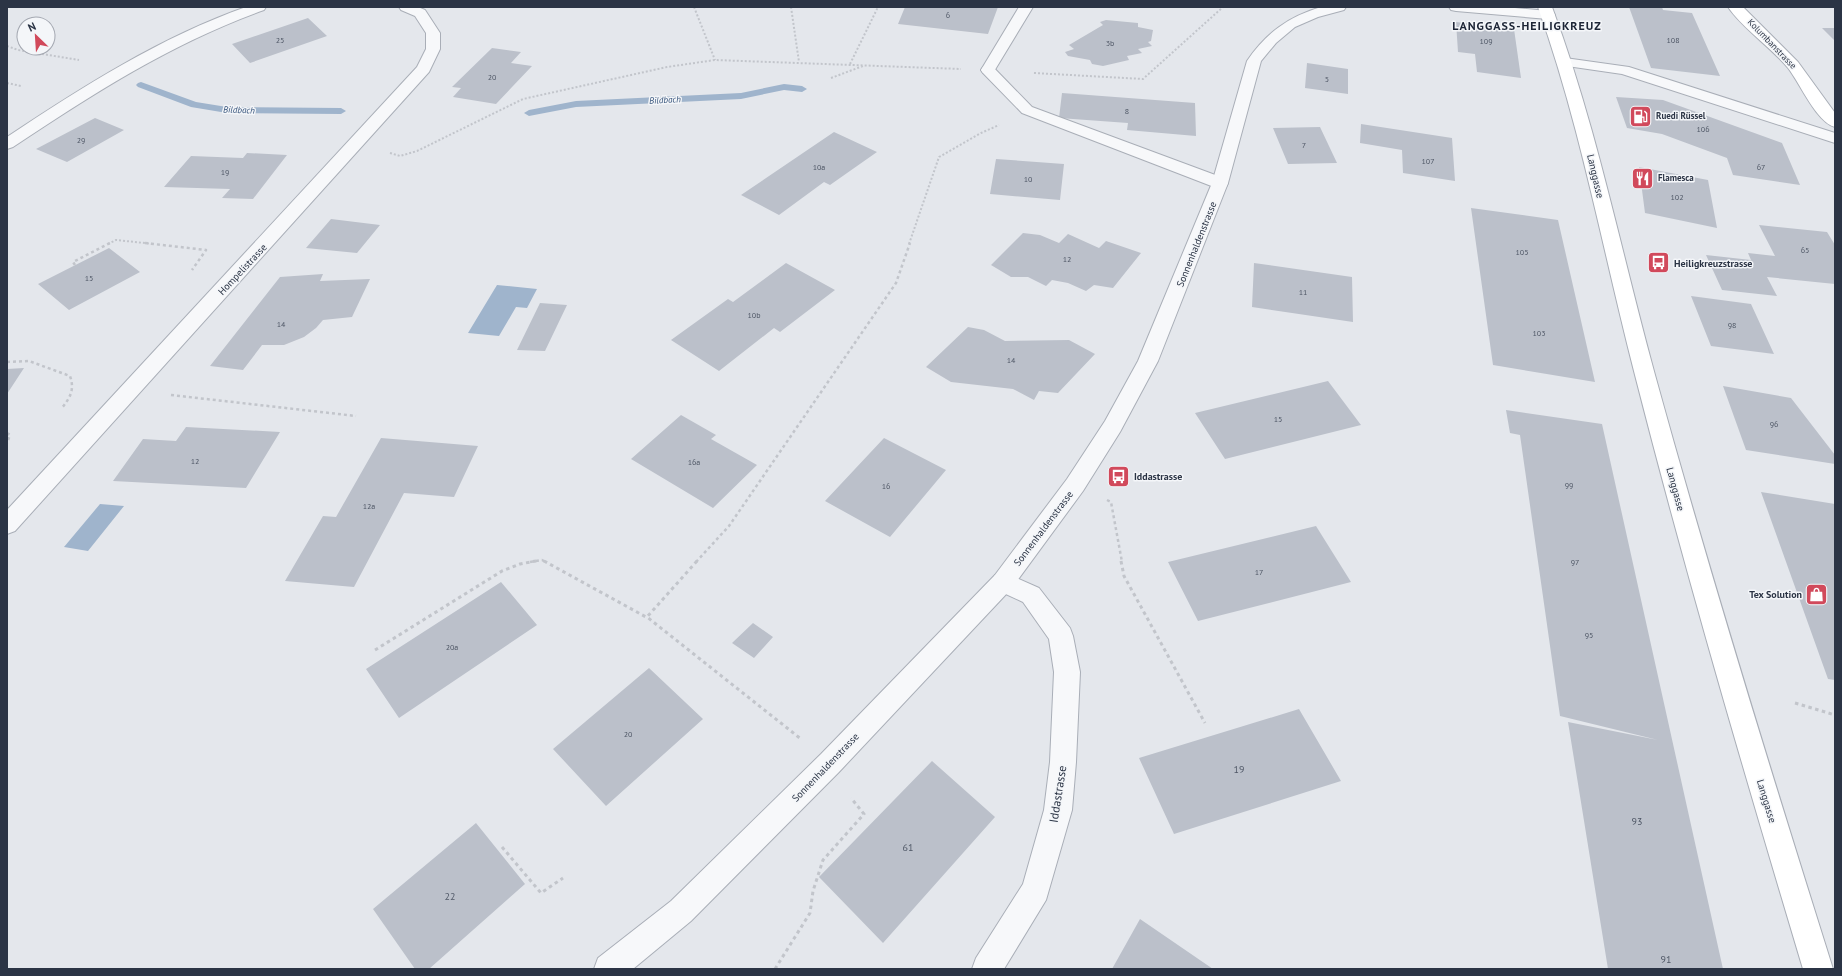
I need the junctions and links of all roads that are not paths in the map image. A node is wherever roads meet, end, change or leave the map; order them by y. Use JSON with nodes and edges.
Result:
{"nodes":[{"id":1,"x":259,"y":7,"type":"edge"},
{"id":2,"x":406,"y":7,"type":"edge"},
{"id":3,"x":1026,"y":7,"type":"edge"},
{"id":4,"x":1339,"y":7,"type":"edge"},
{"id":5,"x":1456,"y":7,"type":"edge"},
{"id":6,"x":1735,"y":7,"type":"edge"},
{"id":7,"x":1547,"y":11,"type":"edge"},
{"id":8,"x":1565,"y":62,"type":"junction"},
{"id":9,"x":1835,"y":122,"type":"edge"},
{"id":10,"x":1835,"y":138,"type":"edge"},
{"id":11,"x":7,"y":144,"type":"edge"},
{"id":12,"x":1220,"y":183,"type":"junction"},
{"id":13,"x":7,"y":524,"type":"edge"},
{"id":14,"x":1003,"y":582,"type":"junction"},
{"id":15,"x":609,"y":969,"type":"edge"},
{"id":16,"x":987,"y":969,"type":"edge"},
{"id":17,"x":1818,"y":969,"type":"edge"}],
"edges":[{"from":1,"to":11,"type":"street"},
{"from":2,"to":13,"type":"street","name":"Hompelistrasse"},
{"from":3,"to":12,"type":"street"},
{"from":4,"to":12,"type":"street","name":"Sonnenhaldenstrasse"},
{"from":5,"to":7,"type":"street"},
{"from":6,"to":9,"type":"main road","name":"Kolumbanstrasse"},
{"from":7,"to":8,"type":"main road","name":"Langgasse"},
{"from":8,"to":10,"type":"street"},
{"from":8,"to":17,"type":"main road","name":"Langgasse"},
{"from":12,"to":14,"type":"street","name":"Sonnenhaldenstrasse"},
{"from":14,"to":15,"type":"street","name":"Sonnenhaldenstrasse"},
{"from":14,"to":16,"type":"street","name":"Iddastrasse"}]}
